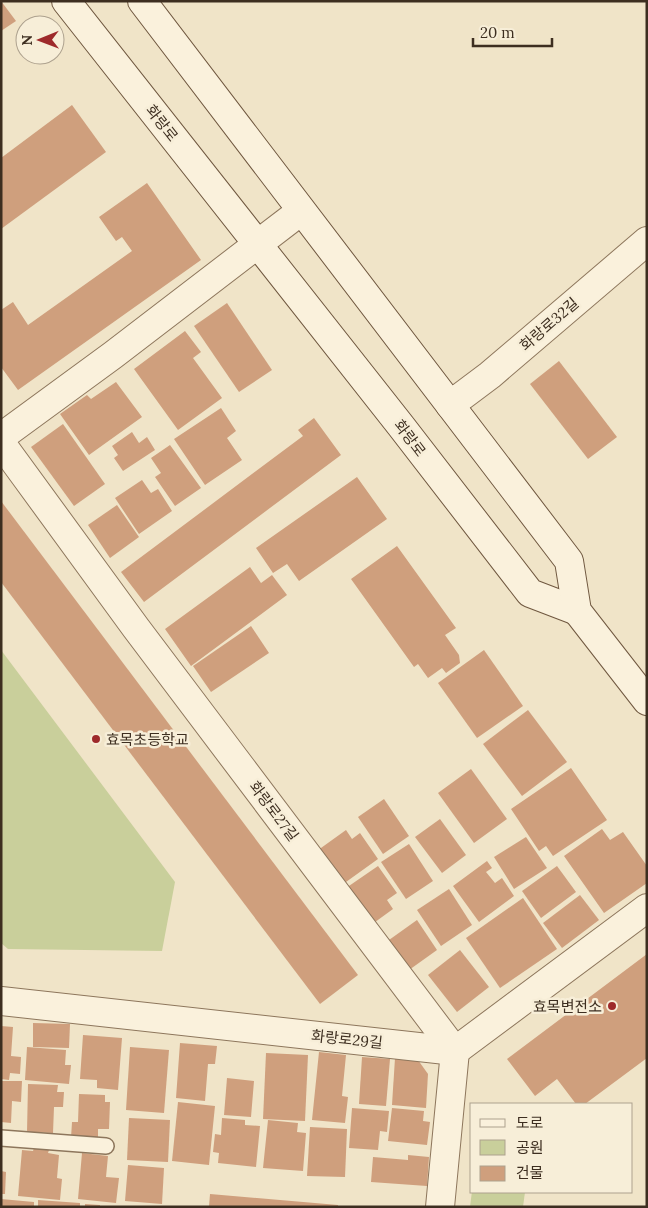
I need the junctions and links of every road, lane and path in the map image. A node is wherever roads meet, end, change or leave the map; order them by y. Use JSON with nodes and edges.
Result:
{"nodes":[{"id":1,"x":66,"y":1,"type":"edge"},
{"id":2,"x":142,"y":1,"type":"edge"},
{"id":3,"x":300,"y":211,"type":"junction"},
{"id":4,"x":647,"y":240,"type":"edge"},
{"id":5,"x":257,"y":244,"type":"junction"},
{"id":6,"x":450,"y":405,"type":"junction"},
{"id":7,"x":1,"y":437,"type":"edge"},
{"id":8,"x":1,"y":443,"type":"edge"},
{"id":9,"x":577,"y":611,"type":"junction"},
{"id":10,"x":647,"y":701,"type":"edge"},
{"id":11,"x":647,"y":908,"type":"edge"},
{"id":12,"x":1,"y":1001,"type":"edge"},
{"id":13,"x":455,"y":1051,"type":"junction"},
{"id":14,"x":1,"y":1138,"type":"edge"},
{"id":15,"x":106,"y":1146,"type":"dead end"},
{"id":16,"x":440,"y":1207,"type":"edge"}],
"edges":[{"from":1,"to":5,"type":"street","name":"화랑로"},
{"from":2,"to":3,"type":"street"},
{"from":3,"to":5,"type":"street"},
{"from":3,"to":6,"type":"street"},
{"from":4,"to":6,"type":"street","name":"화랑로32길"},
{"from":5,"to":7,"type":"street"},
{"from":5,"to":9,"type":"street","name":"화랑로"},
{"from":6,"to":9,"type":"street"},
{"from":8,"to":13,"type":"street","name":"화랑로27길"},
{"from":9,"to":10,"type":"street"},
{"from":11,"to":13,"type":"street"},
{"from":12,"to":13,"type":"street","name":"화랑로29길"},
{"from":13,"to":16,"type":"street"},
{"from":14,"to":15,"type":"lane"}]}
